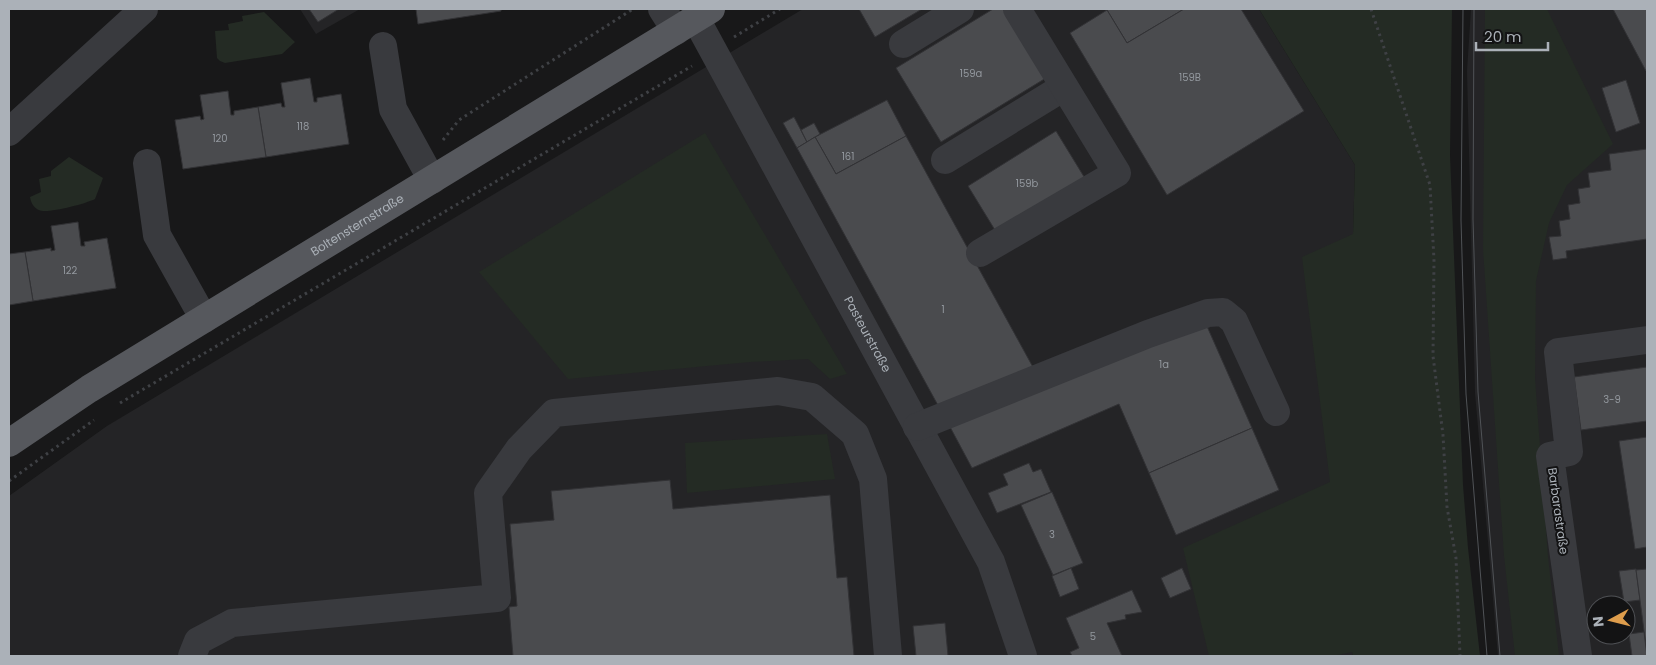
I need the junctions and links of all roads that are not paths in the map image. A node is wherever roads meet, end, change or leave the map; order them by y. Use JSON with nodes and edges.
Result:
{"nodes":[{"id":1,"x":144,"y":9,"type":"edge"},
{"id":2,"x":662,"y":9,"type":"edge"},
{"id":3,"x":960,"y":9,"type":"edge"},
{"id":4,"x":1017,"y":9,"type":"edge"},
{"id":5,"x":701,"y":16,"type":"edge"},
{"id":6,"x":903,"y":44,"type":"dead end"},
{"id":7,"x":383,"y":46,"type":"dead end"},
{"id":8,"x":1064,"y":87,"type":"junction"},
{"id":9,"x":9,"y":132,"type":"edge"},
{"id":10,"x":945,"y":160,"type":"dead end"},
{"id":11,"x":147,"y":163,"type":"dead end"},
{"id":12,"x":432,"y":180,"type":"junction"},
{"id":13,"x":980,"y":254,"type":"dead end"},
{"id":14,"x":204,"y":319,"type":"junction"},
{"id":15,"x":1647,"y":340,"type":"edge"},
{"id":16,"x":1276,"y":412,"type":"dead end"},
{"id":17,"x":918,"y":427,"type":"junction"},
{"id":18,"x":9,"y":443,"type":"edge"},
{"id":19,"x":192,"y":656,"type":"edge"},
{"id":20,"x":888,"y":656,"type":"edge"},
{"id":21,"x":1023,"y":656,"type":"edge"},
{"id":22,"x":1578,"y":656,"type":"edge"}],
"edges":[{"from":1,"to":9,"type":"street"},
{"from":2,"to":5,"type":"street","name":"Pasteurstraße"},
{"from":3,"to":6,"type":"street"},
{"from":4,"to":8,"type":"street"},
{"from":5,"to":12,"type":"main road","name":"Boltensternstraße"},
{"from":5,"to":17,"type":"street","name":"Pasteurstraße"},
{"from":7,"to":12,"type":"street"},
{"from":8,"to":10,"type":"street"},
{"from":8,"to":13,"type":"street"},
{"from":11,"to":14,"type":"street"},
{"from":12,"to":14,"type":"main road","name":"Boltensternstraße"},
{"from":14,"to":18,"type":"main road","name":"Boltensternstraße"},
{"from":15,"to":22,"type":"street","name":"Barbarastraße"},
{"from":16,"to":17,"type":"street"},
{"from":17,"to":21,"type":"street","name":"Pasteurstraße"},
{"from":19,"to":20,"type":"street"}]}
